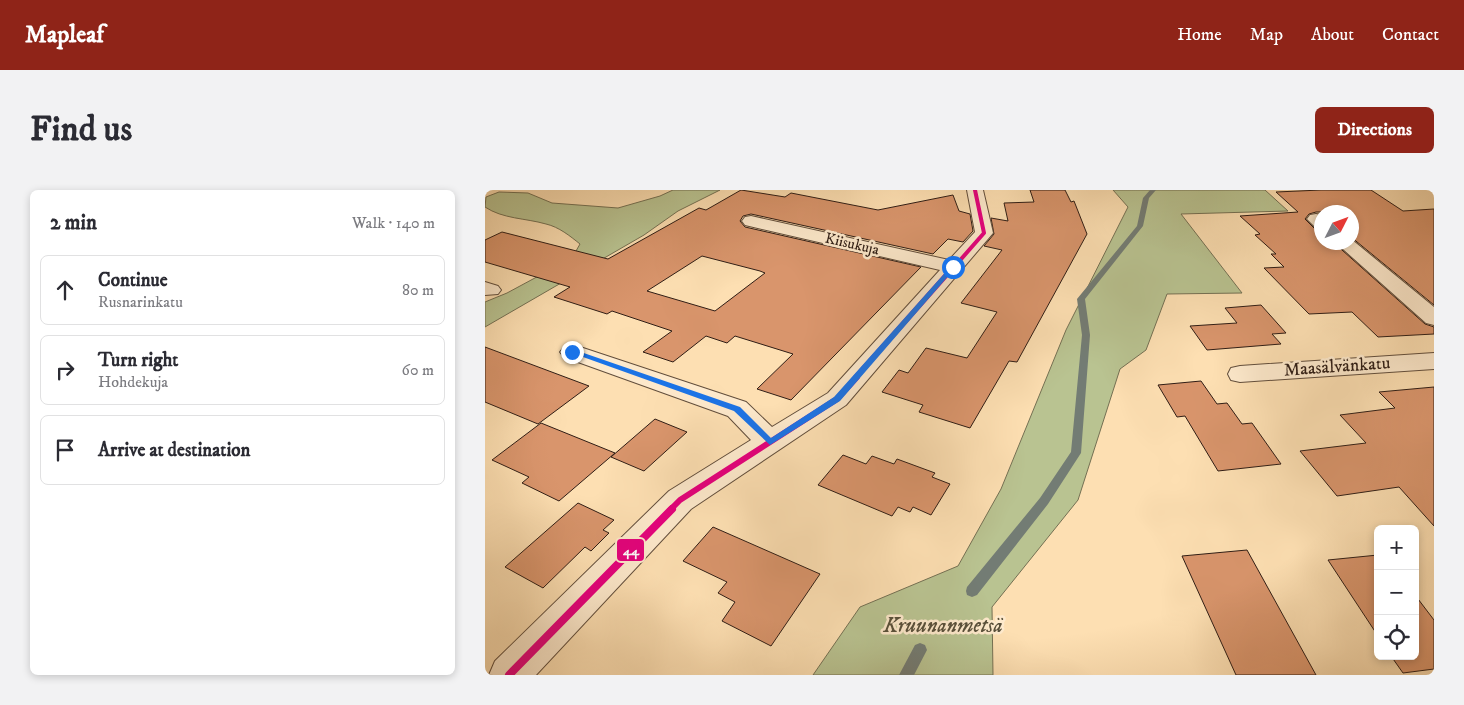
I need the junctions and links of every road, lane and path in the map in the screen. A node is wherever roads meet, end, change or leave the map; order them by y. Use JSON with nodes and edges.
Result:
{"nodes":[{"id":1,"x":975,"y":190,"type":"edge"},
{"id":2,"x":751,"y":221,"type":"dead end"},
{"id":3,"x":1353,"y":250,"type":"edge"},
{"id":4,"x":953,"y":267,"type":"junction"},
{"id":5,"x":1434,"y":318,"type":"edge"},
{"id":6,"x":572,"y":352,"type":"dead end"},
{"id":7,"x":1434,"y":360,"type":"edge"},
{"id":8,"x":1240,"y":374,"type":"dead end"},
{"id":9,"x":770,"y":442,"type":"junction"},
{"id":10,"x":509,"y":675,"type":"edge"}],
"edges":[{"from":1,"to":4,"type":"street"},
{"from":2,"to":4,"type":"street","name":"Kiisukuja"},
{"from":3,"to":5,"type":"street"},
{"from":4,"to":9,"type":"street"},
{"from":6,"to":9,"type":"street"},
{"from":7,"to":8,"type":"street","name":"Maasälvänkatu"},
{"from":9,"to":10,"type":"street"}]}
